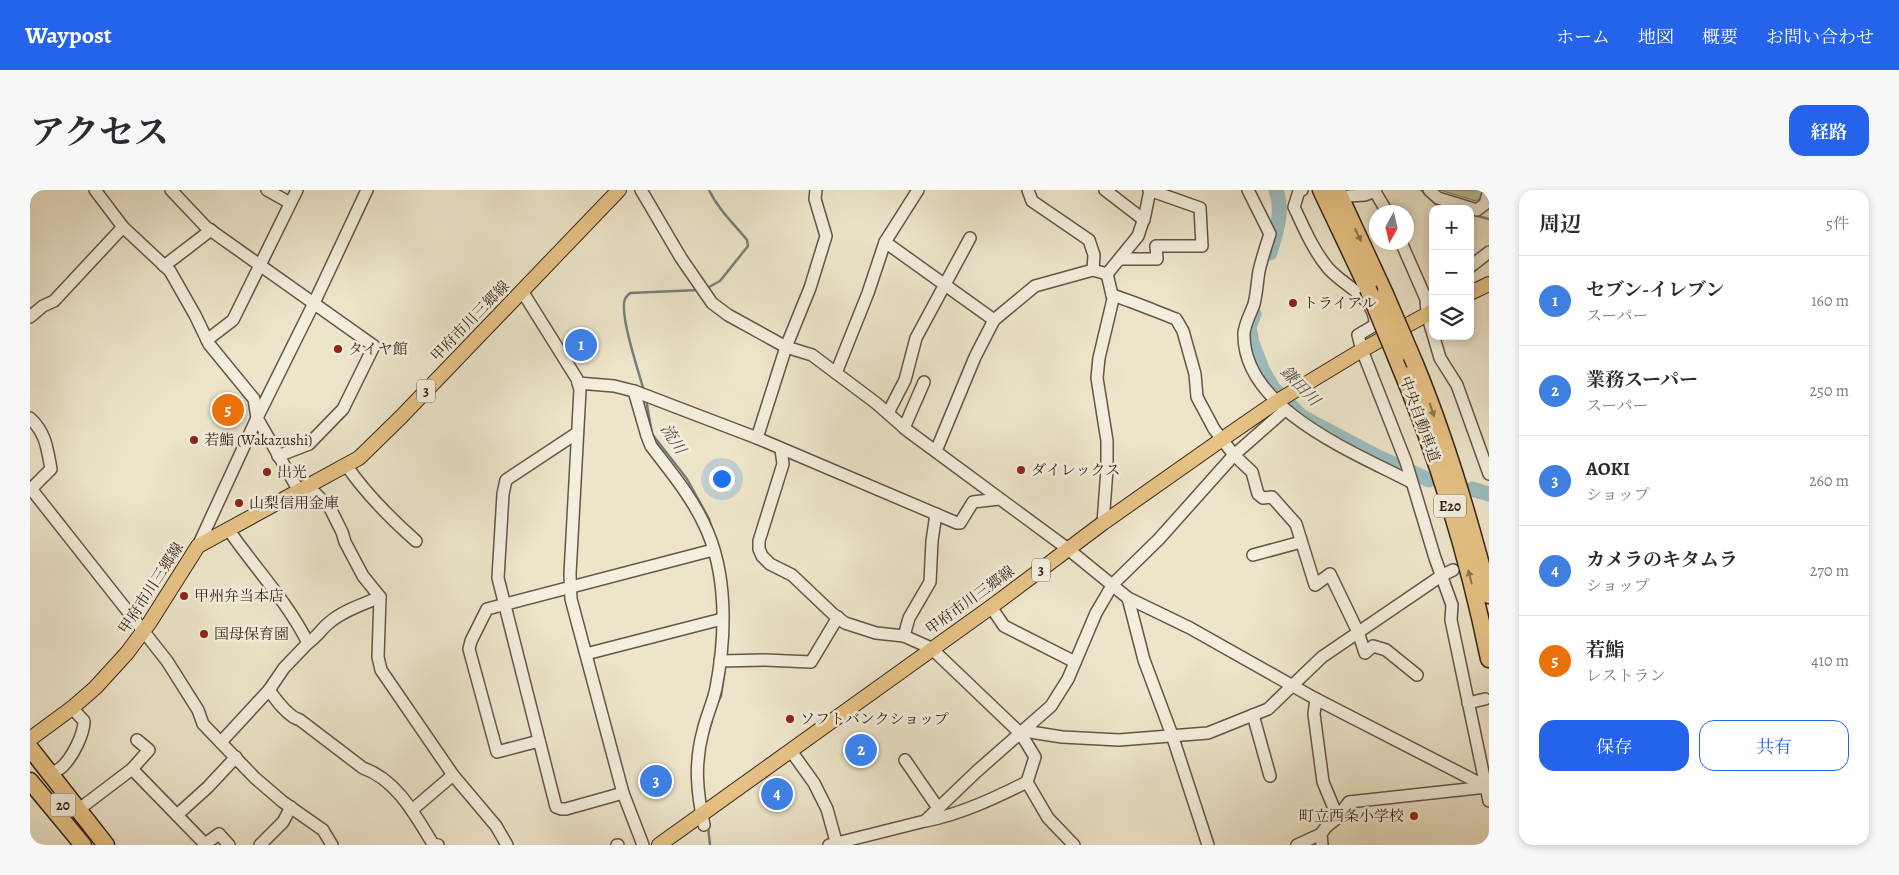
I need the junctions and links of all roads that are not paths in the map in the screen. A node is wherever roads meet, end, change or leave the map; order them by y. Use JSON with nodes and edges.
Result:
{"nodes":[{"id":1,"x":95,"y":190,"type":"edge"},
{"id":2,"x":171,"y":190,"type":"edge"},
{"id":3,"x":266,"y":190,"type":"edge"},
{"id":4,"x":297,"y":190,"type":"edge"},
{"id":5,"x":367,"y":190,"type":"edge"},
{"id":6,"x":619,"y":190,"type":"edge"},
{"id":7,"x":641,"y":190,"type":"edge"},
{"id":8,"x":816,"y":190,"type":"edge"},
{"id":9,"x":918,"y":190,"type":"edge"},
{"id":10,"x":1028,"y":190,"type":"edge"},
{"id":11,"x":1105,"y":190,"type":"edge"},
{"id":12,"x":1150,"y":190,"type":"edge"},
{"id":13,"x":1248,"y":190,"type":"edge"},
{"id":14,"x":1302,"y":190,"type":"edge"},
{"id":15,"x":1429,"y":190,"type":"edge"},
{"id":16,"x":1489,"y":190,"type":"edge"},
{"id":17,"x":1375,"y":191,"type":"edge"},
{"id":18,"x":1336,"y":192,"type":"edge"},
{"id":19,"x":290,"y":203,"type":"junction"},
{"id":20,"x":1383,"y":205,"type":"edge"},
{"id":21,"x":1144,"y":220,"type":"junction"},
{"id":22,"x":124,"y":227,"type":"junction"},
{"id":23,"x":211,"y":230,"type":"junction"},
{"id":24,"x":970,"y":238,"type":"dead end"},
{"id":25,"x":885,"y":242,"type":"junction"},
{"id":26,"x":1405,"y":250,"type":"edge"},
{"id":27,"x":1489,"y":252,"type":"edge"},
{"id":28,"x":1120,"y":258,"type":"junction"},
{"id":29,"x":1474,"y":263,"type":"edge"},
{"id":30,"x":260,"y":264,"type":"junction"},
{"id":31,"x":164,"y":266,"type":"junction"},
{"id":32,"x":1093,"y":270,"type":"junction"},
{"id":33,"x":1107,"y":274,"type":"junction"},
{"id":34,"x":1489,"y":284,"type":"edge"},
{"id":35,"x":945,"y":285,"type":"junction"},
{"id":36,"x":522,"y":291,"type":"junction"},
{"id":37,"x":1474,"y":291,"type":"edge"},
{"id":38,"x":1112,"y":295,"type":"junction"},
{"id":39,"x":1429,"y":302,"type":"edge"},
{"id":40,"x":314,"y":303,"type":"junction"},
{"id":41,"x":1429,"y":305,"type":"edge"},
{"id":42,"x":30,"y":318,"type":"edge"},
{"id":43,"x":994,"y":320,"type":"junction"},
{"id":44,"x":207,"y":340,"type":"junction"},
{"id":45,"x":1437,"y":340,"type":"edge"},
{"id":46,"x":786,"y":347,"type":"junction"},
{"id":47,"x":1362,"y":350,"type":"junction"},
{"id":48,"x":836,"y":372,"type":"junction"},
{"id":49,"x":924,"y":382,"type":"dead end"},
{"id":50,"x":578,"y":383,"type":"junction"},
{"id":51,"x":637,"y":392,"type":"junction"},
{"id":52,"x":1281,"y":406,"type":"junction"},
{"id":53,"x":888,"y":413,"type":"junction"},
{"id":54,"x":30,"y":418,"type":"edge"},
{"id":55,"x":257,"y":418,"type":"junction"},
{"id":56,"x":904,"y":428,"type":"junction"},
{"id":57,"x":577,"y":433,"type":"junction"},
{"id":58,"x":757,"y":438,"type":"junction"},
{"id":59,"x":1221,"y":440,"type":"junction"},
{"id":60,"x":781,"y":449,"type":"junction"},
{"id":61,"x":936,"y":450,"type":"junction"},
{"id":62,"x":1234,"y":455,"type":"junction"},
{"id":63,"x":278,"y":456,"type":"junction"},
{"id":64,"x":346,"y":465,"type":"junction"},
{"id":65,"x":1489,"y":474,"type":"edge"},
{"id":66,"x":1411,"y":481,"type":"junction"},
{"id":67,"x":303,"y":488,"type":"junction"},
{"id":68,"x":31,"y":490,"type":"edge"},
{"id":69,"x":999,"y":499,"type":"junction"},
{"id":70,"x":936,"y":514,"type":"junction"},
{"id":71,"x":1103,"y":523,"type":"junction"},
{"id":72,"x":228,"y":529,"type":"junction"},
{"id":73,"x":416,"y":541,"type":"dead end"},
{"id":74,"x":1301,"y":542,"type":"junction"},
{"id":75,"x":198,"y":546,"type":"junction"},
{"id":76,"x":1068,"y":549,"type":"junction"},
{"id":77,"x":713,"y":550,"type":"junction"},
{"id":78,"x":1253,"y":555,"type":"dead end"},
{"id":79,"x":1453,"y":570,"type":"dead end"},
{"id":80,"x":1441,"y":576,"type":"junction"},
{"id":81,"x":1113,"y":584,"type":"junction"},
{"id":82,"x":570,"y":588,"type":"junction"},
{"id":83,"x":1489,"y":595,"type":"edge"},
{"id":84,"x":380,"y":597,"type":"junction"},
{"id":85,"x":1128,"y":598,"type":"junction"},
{"id":86,"x":504,"y":605,"type":"junction"},
{"id":87,"x":991,"y":607,"type":"junction"},
{"id":88,"x":838,"y":618,"type":"junction"},
{"id":89,"x":722,"y":620,"type":"junction"},
{"id":90,"x":143,"y":632,"type":"junction"},
{"id":91,"x":1358,"y":632,"type":"junction"},
{"id":92,"x":904,"y":636,"type":"junction"},
{"id":93,"x":308,"y":643,"type":"junction"},
{"id":94,"x":932,"y":648,"type":"junction"},
{"id":95,"x":586,"y":654,"type":"junction"},
{"id":96,"x":1489,"y":659,"type":"edge"},
{"id":97,"x":720,"y":661,"type":"junction"},
{"id":98,"x":1075,"y":662,"type":"junction"},
{"id":99,"x":1417,"y":675,"type":"dead end"},
{"id":100,"x":1293,"y":685,"type":"junction"},
{"id":101,"x":269,"y":690,"type":"junction"},
{"id":102,"x":1316,"y":699,"type":"junction"},
{"id":103,"x":1485,"y":699,"type":"dead end"},
{"id":104,"x":1468,"y":703,"type":"junction"},
{"id":105,"x":72,"y":708,"type":"junction"},
{"id":106,"x":1253,"y":715,"type":"junction"},
{"id":107,"x":1023,"y":733,"type":"junction"},
{"id":108,"x":1172,"y":735,"type":"junction"},
{"id":109,"x":30,"y":739,"type":"edge"},
{"id":110,"x":138,"y":740,"type":"dead end"},
{"id":111,"x":539,"y":741,"type":"junction"},
{"id":112,"x":220,"y":742,"type":"junction"},
{"id":113,"x":30,"y":748,"type":"edge"},
{"id":114,"x":791,"y":751,"type":"junction"},
{"id":115,"x":236,"y":757,"type":"junction"},
{"id":116,"x":905,"y":760,"type":"dead end"},
{"id":117,"x":30,"y":765,"type":"edge"},
{"id":118,"x":132,"y":768,"type":"junction"},
{"id":119,"x":50,"y":775,"type":"junction"},
{"id":120,"x":453,"y":775,"type":"junction"},
{"id":121,"x":1270,"y":776,"type":"dead end"},
{"id":122,"x":30,"y":780,"type":"edge"},
{"id":123,"x":1027,"y":782,"type":"junction"},
{"id":124,"x":1488,"y":787,"type":"edge"},
{"id":125,"x":623,"y":793,"type":"junction"},
{"id":126,"x":30,"y":795,"type":"edge"},
{"id":127,"x":1489,"y":801,"type":"edge"},
{"id":128,"x":291,"y":807,"type":"junction"},
{"id":129,"x":938,"y":808,"type":"junction"},
{"id":130,"x":78,"y":810,"type":"junction"},
{"id":131,"x":412,"y":810,"type":"junction"},
{"id":132,"x":177,"y":815,"type":"junction"},
{"id":133,"x":1338,"y":818,"type":"junction"},
{"id":134,"x":703,"y":820,"type":"junction"},
{"id":135,"x":926,"y":821,"type":"junction"},
{"id":136,"x":1322,"y":839,"type":"edge"},
{"id":137,"x":834,"y":844,"type":"edge"},
{"id":138,"x":72,"y":845,"type":"edge"},
{"id":139,"x":82,"y":845,"type":"edge"},
{"id":140,"x":96,"y":845,"type":"edge"},
{"id":141,"x":106,"y":845,"type":"edge"},
{"id":142,"x":229,"y":845,"type":"edge"},
{"id":143,"x":260,"y":845,"type":"edge"},
{"id":144,"x":332,"y":845,"type":"edge"},
{"id":145,"x":438,"y":845,"type":"edge"},
{"id":146,"x":507,"y":845,"type":"edge"},
{"id":147,"x":643,"y":845,"type":"edge"},
{"id":148,"x":659,"y":845,"type":"edge"},
{"id":149,"x":1074,"y":845,"type":"edge"},
{"id":150,"x":1208,"y":845,"type":"edge"},
{"id":151,"x":1298,"y":845,"type":"edge"}],
"edges":[{"from":1,"to":22,"type":"street"},
{"from":2,"to":23,"type":"street"},
{"from":3,"to":19,"type":"street"},
{"from":4,"to":19,"type":"street"},
{"from":5,"to":40,"type":"street"},
{"from":6,"to":36,"type":"main road","name":"甲府市川三郷線","number":"3"},
{"from":7,"to":46,"type":"street"},
{"from":8,"to":46,"type":"street"},
{"from":9,"to":25,"type":"street"},
{"from":10,"to":32,"type":"street"},
{"from":11,"to":21,"type":"street"},
{"from":12,"to":21,"type":"street"},
{"from":12,"to":28,"type":"street"},
{"from":13,"to":52,"type":"street"},
{"from":14,"to":47,"type":"street"},
{"from":15,"to":16,"type":"street"},
{"from":17,"to":18,"type":"street"},
{"from":17,"to":20,"type":"street"},
{"from":18,"to":83,"type":"highway","name":"中央自動車道","number":"E20","one_way":true,"bridge":true},
{"from":96,"to":18,"type":"highway","name":"中央自動車道","number":"E20","one_way":true,"bridge":true},
{"from":19,"to":30,"type":"street"},
{"from":21,"to":28,"type":"street"},
{"from":22,"to":31,"type":"street"},
{"from":22,"to":42,"type":"street"},
{"from":23,"to":30,"type":"street"},
{"from":23,"to":31,"type":"street"},
{"from":24,"to":35,"type":"street"},
{"from":25,"to":35,"type":"street"},
{"from":25,"to":48,"type":"street"},
{"from":26,"to":39,"type":"street"},
{"from":27,"to":29,"type":"street"},
{"from":28,"to":33,"type":"street"},
{"from":30,"to":40,"type":"street"},
{"from":30,"to":44,"type":"street"},
{"from":31,"to":44,"type":"street"},
{"from":32,"to":33,"type":"street"},
{"from":32,"to":43,"type":"street"},
{"from":33,"to":38,"type":"street"},
{"from":34,"to":37,"type":"main road"},
{"from":35,"to":43,"type":"street"},
{"from":35,"to":53,"type":"street"},
{"from":36,"to":50,"type":"street"},
{"from":36,"to":64,"type":"main road","name":"甲府市川三郷線","number":"3"},
{"from":38,"to":59,"type":"street"},
{"from":38,"to":71,"type":"street"},
{"from":40,"to":55,"type":"street"},
{"from":40,"to":63,"type":"street"},
{"from":41,"to":47,"type":"main road","name":"甲府市川三郷線","number":"3"},
{"from":43,"to":61,"type":"street"},
{"from":44,"to":55,"type":"street"},
{"from":45,"to":65,"type":"street"},
{"from":46,"to":48,"type":"street"},
{"from":46,"to":58,"type":"street"},
{"from":47,"to":52,"type":"main road","name":"甲府市川三郷線","number":"3"},
{"from":47,"to":66,"type":"street"},
{"from":48,"to":53,"type":"street"},
{"from":49,"to":56,"type":"street"},
{"from":50,"to":51,"type":"street"},
{"from":50,"to":57,"type":"street"},
{"from":51,"to":58,"type":"street"},
{"from":51,"to":77,"type":"street"},
{"from":52,"to":59,"type":"main road","name":"甲府市川三郷線","number":"3"},
{"from":52,"to":62,"type":"street"},
{"from":52,"to":66,"type":"street"},
{"from":53,"to":56,"type":"street"},
{"from":54,"to":68,"type":"street"},
{"from":55,"to":63,"type":"street"},
{"from":55,"to":75,"type":"street"},
{"from":56,"to":61,"type":"street"},
{"from":57,"to":82,"type":"street"},
{"from":57,"to":86,"type":"street"},
{"from":58,"to":60,"type":"street"},
{"from":59,"to":62,"type":"street"},
{"from":59,"to":71,"type":"main road","name":"甲府市川三郷線","number":"3"},
{"from":60,"to":70,"type":"street"},
{"from":60,"to":88,"type":"street"},
{"from":61,"to":69,"type":"street"},
{"from":62,"to":74,"type":"street"},
{"from":62,"to":81,"type":"street"},
{"from":63,"to":67,"type":"street"},
{"from":64,"to":67,"type":"main road","name":"甲府市川三郷線","number":"3"},
{"from":64,"to":73,"type":"street"},
{"from":66,"to":80,"type":"street"},
{"from":67,"to":72,"type":"main road","name":"甲府市川三郷線","number":"3"},
{"from":67,"to":84,"type":"street"},
{"from":68,"to":90,"type":"street"},
{"from":69,"to":70,"type":"street"},
{"from":69,"to":76,"type":"street"},
{"from":70,"to":92,"type":"street"},
{"from":71,"to":76,"type":"main road","name":"甲府市川三郷線","number":"3"},
{"from":72,"to":75,"type":"main road","name":"甲府市川三郷線","number":"3"},
{"from":72,"to":93,"type":"street"},
{"from":74,"to":78,"type":"street"},
{"from":74,"to":91,"type":"street"},
{"from":75,"to":90,"type":"main road","name":"甲府市川三郷線","number":"3"},
{"from":76,"to":81,"type":"street"},
{"from":76,"to":87,"type":"main road","name":"甲府市川三郷線","number":"3"},
{"from":77,"to":82,"type":"street"},
{"from":77,"to":89,"type":"street"},
{"from":79,"to":80,"type":"street"},
{"from":80,"to":91,"type":"street"},
{"from":80,"to":104,"type":"street"},
{"from":81,"to":85,"type":"street"},
{"from":81,"to":98,"type":"street"},
{"from":82,"to":86,"type":"street"},
{"from":82,"to":95,"type":"street"},
{"from":84,"to":93,"type":"street"},
{"from":84,"to":120,"type":"street"},
{"from":85,"to":100,"type":"street"},
{"from":85,"to":108,"type":"street"},
{"from":86,"to":111,"type":"street"},
{"from":86,"to":111,"type":"street"},
{"from":87,"to":94,"type":"main road","name":"甲府市川三郷線","number":"3"},
{"from":87,"to":98,"type":"street"},
{"from":88,"to":92,"type":"street"},
{"from":88,"to":97,"type":"street"},
{"from":89,"to":95,"type":"street"},
{"from":89,"to":97,"type":"street"},
{"from":90,"to":105,"type":"main road","name":"甲府市川三郷線","number":"3"},
{"from":90,"to":112,"type":"street"},
{"from":91,"to":99,"type":"street"},
{"from":91,"to":100,"type":"street"},
{"from":92,"to":94,"type":"street"},
{"from":93,"to":101,"type":"street"},
{"from":94,"to":107,"type":"street"},
{"from":94,"to":114,"type":"main road","name":"甲府市川三郷線","number":"3"},
{"from":95,"to":125,"type":"street"},
{"from":97,"to":134,"type":"street"},
{"from":98,"to":107,"type":"street"},
{"from":100,"to":102,"type":"street"},
{"from":100,"to":106,"type":"street"},
{"from":101,"to":112,"type":"street"},
{"from":101,"to":131,"type":"street"},
{"from":102,"to":124,"type":"street"},
{"from":102,"to":133,"type":"street"},
{"from":103,"to":104,"type":"street"},
{"from":104,"to":124,"type":"street"},
{"from":105,"to":109,"type":"main road","name":"甲府市川三郷線","number":"3"},
{"from":105,"to":119,"type":"street"},
{"from":106,"to":108,"type":"street"},
{"from":106,"to":121,"type":"street"},
{"from":107,"to":108,"type":"street"},
{"from":107,"to":123,"type":"street"},
{"from":107,"to":129,"type":"street"},
{"from":108,"to":150,"type":"street"},
{"from":110,"to":118,"type":"street"},
{"from":111,"to":125,"type":"street"},
{"from":112,"to":115,"type":"street"},
{"from":113,"to":119,"type":"highway"},
{"from":114,"to":134,"type":"main road","name":"甲府市川三郷線","number":"3"},
{"from":114,"to":137,"type":"street"},
{"from":115,"to":128,"type":"street"},
{"from":115,"to":132,"type":"street"},
{"from":116,"to":129,"type":"street"},
{"from":117,"to":140,"type":"highway","number":"20"},
{"from":118,"to":130,"type":"street"},
{"from":118,"to":132,"type":"street"},
{"from":119,"to":130,"type":"highway"},
{"from":120,"to":131,"type":"street"},
{"from":120,"to":146,"type":"street"},
{"from":122,"to":139,"type":"highway","number":"20"},
{"from":123,"to":135,"type":"street"},
{"from":123,"to":149,"type":"street"},
{"from":124,"to":127,"type":"street"},
{"from":124,"to":133,"type":"street"},
{"from":125,"to":147,"type":"street"},
{"from":126,"to":138,"type":"highway"},
{"from":128,"to":143,"type":"street"},
{"from":128,"to":144,"type":"street"},
{"from":129,"to":135,"type":"street"},
{"from":130,"to":141,"type":"highway"},
{"from":131,"to":145,"type":"street"},
{"from":132,"to":142,"type":"street"},
{"from":133,"to":136,"type":"street"},
{"from":134,"to":148,"type":"main road","name":"甲府市川三郷線","number":"3"},
{"from":135,"to":137,"type":"street"},
{"from":136,"to":151,"type":"street"}]}
